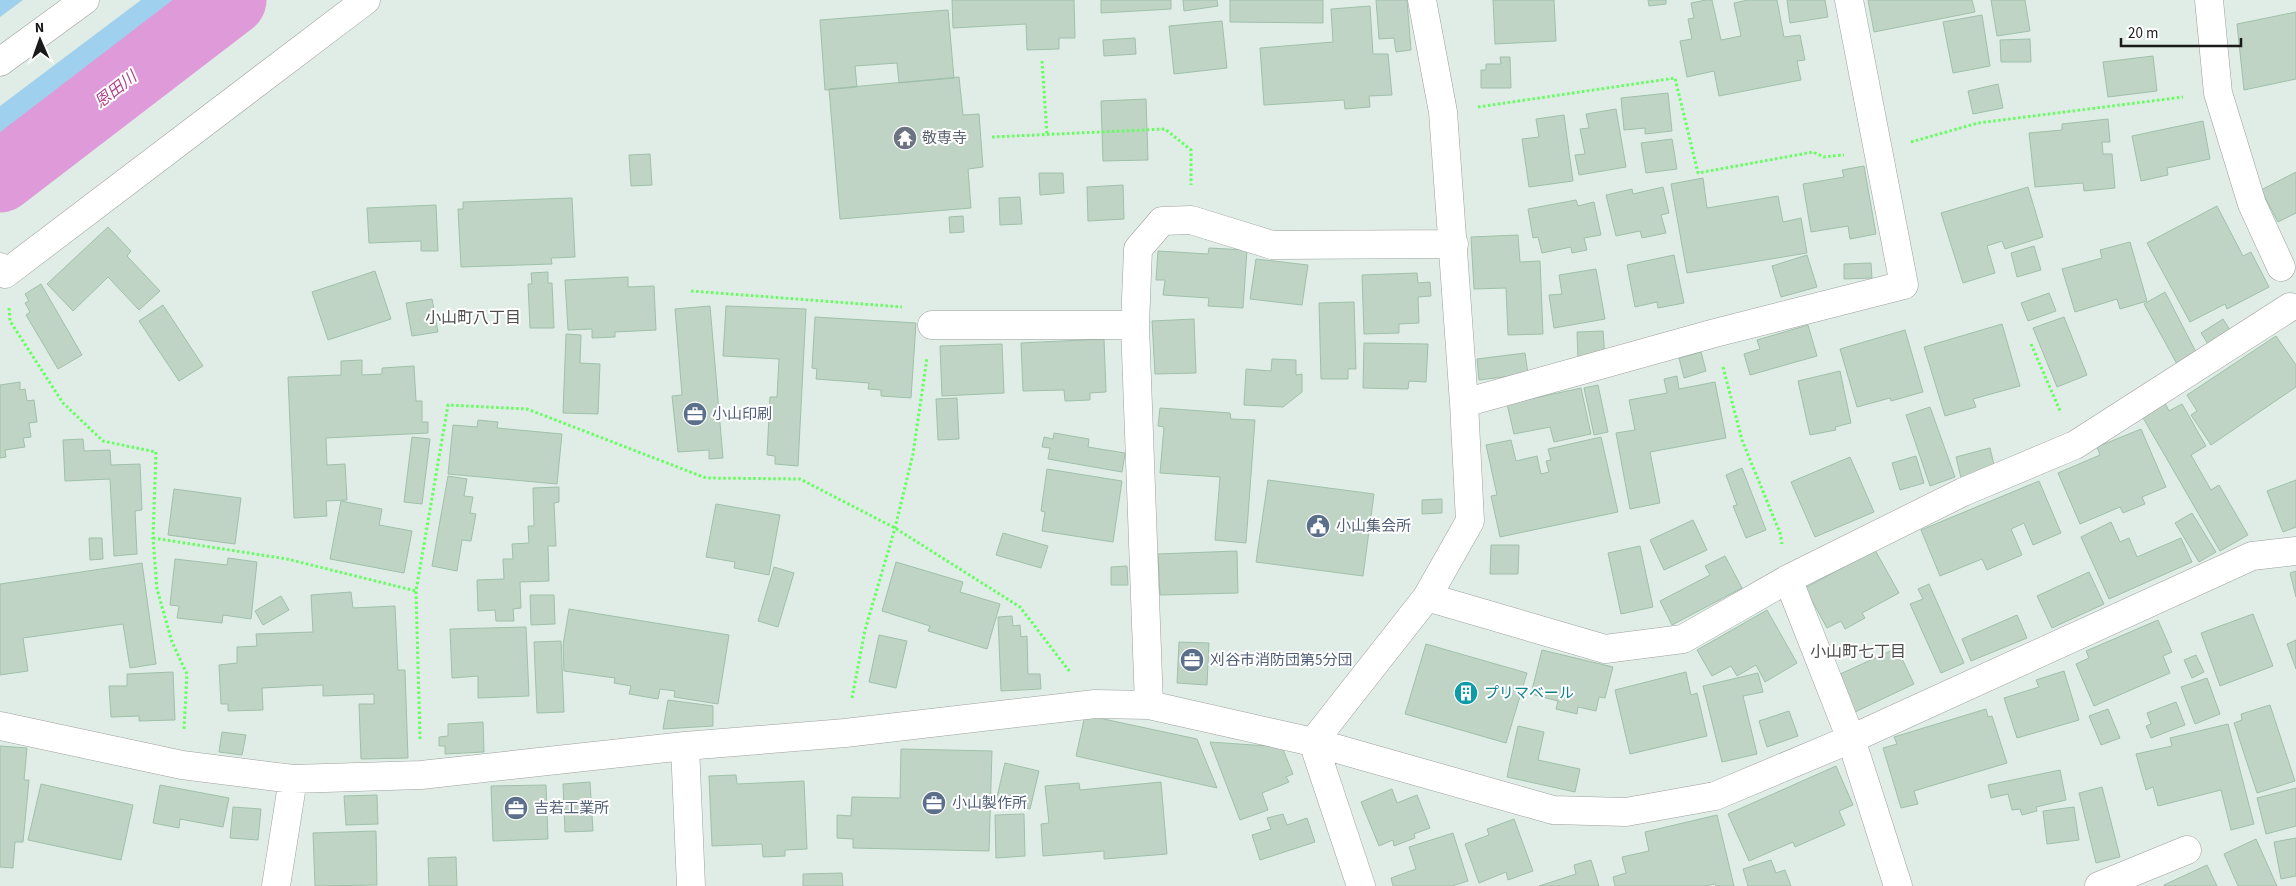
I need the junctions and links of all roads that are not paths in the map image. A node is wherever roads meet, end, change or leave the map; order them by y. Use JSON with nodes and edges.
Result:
{"nodes":[{"id":1,"x":85,"y":0,"type":"edge"},
{"id":2,"x":366,"y":0,"type":"edge"},
{"id":3,"x":1422,"y":0,"type":"edge"},
{"id":4,"x":1849,"y":0,"type":"edge"},
{"id":5,"x":2209,"y":0,"type":"edge"},
{"id":6,"x":0,"y":62,"type":"edge"},
{"id":7,"x":1454,"y":244,"type":"junction"},
{"id":8,"x":2288,"y":263,"type":"edge"},
{"id":9,"x":3,"y":271,"type":"edge"},
{"id":10,"x":2293,"y":311,"type":"edge"},
{"id":11,"x":932,"y":325,"type":"road end"},
{"id":12,"x":1134,"y":325,"type":"junction"},
{"id":13,"x":1464,"y":403,"type":"junction"},
{"id":14,"x":2296,"y":551,"type":"edge"},
{"id":15,"x":1788,"y":579,"type":"junction"},
{"id":16,"x":1426,"y":597,"type":"junction"},
{"id":17,"x":1150,"y":705,"type":"junction"},
{"id":18,"x":0,"y":726,"type":"edge"},
{"id":19,"x":1852,"y":739,"type":"junction"},
{"id":20,"x":1313,"y":742,"type":"junction"},
{"id":21,"x":685,"y":746,"type":"junction"},
{"id":22,"x":293,"y":779,"type":"junction"},
{"id":23,"x":2188,"y":850,"type":"dead end"},
{"id":24,"x":276,"y":886,"type":"edge"},
{"id":25,"x":691,"y":886,"type":"edge"},
{"id":26,"x":1361,"y":886,"type":"edge"},
{"id":27,"x":1898,"y":886,"type":"edge"},
{"id":28,"x":2099,"y":886,"type":"edge"}],
"edges":[{"from":1,"to":6,"type":"street"},
{"from":2,"to":9,"type":"street"},
{"from":3,"to":7,"type":"street"},
{"from":4,"to":13,"type":"street"},
{"from":5,"to":8,"type":"street"},
{"from":7,"to":12,"type":"street"},
{"from":7,"to":13,"type":"street"},
{"from":8,"to":10,"type":"street"},
{"from":10,"to":15,"type":"street"},
{"from":11,"to":12,"type":"street"},
{"from":12,"to":17,"type":"street"},
{"from":13,"to":16,"type":"street"},
{"from":14,"to":19,"type":"street"},
{"from":15,"to":16,"type":"street"},
{"from":15,"to":19,"type":"street"},
{"from":16,"to":20,"type":"street"},
{"from":17,"to":20,"type":"street"},
{"from":17,"to":21,"type":"street"},
{"from":18,"to":22,"type":"street"},
{"from":19,"to":20,"type":"street"},
{"from":19,"to":27,"type":"street"},
{"from":20,"to":26,"type":"street"},
{"from":21,"to":22,"type":"street"},
{"from":21,"to":25,"type":"street"},
{"from":22,"to":24,"type":"street"},
{"from":23,"to":28,"type":"street"}]}
